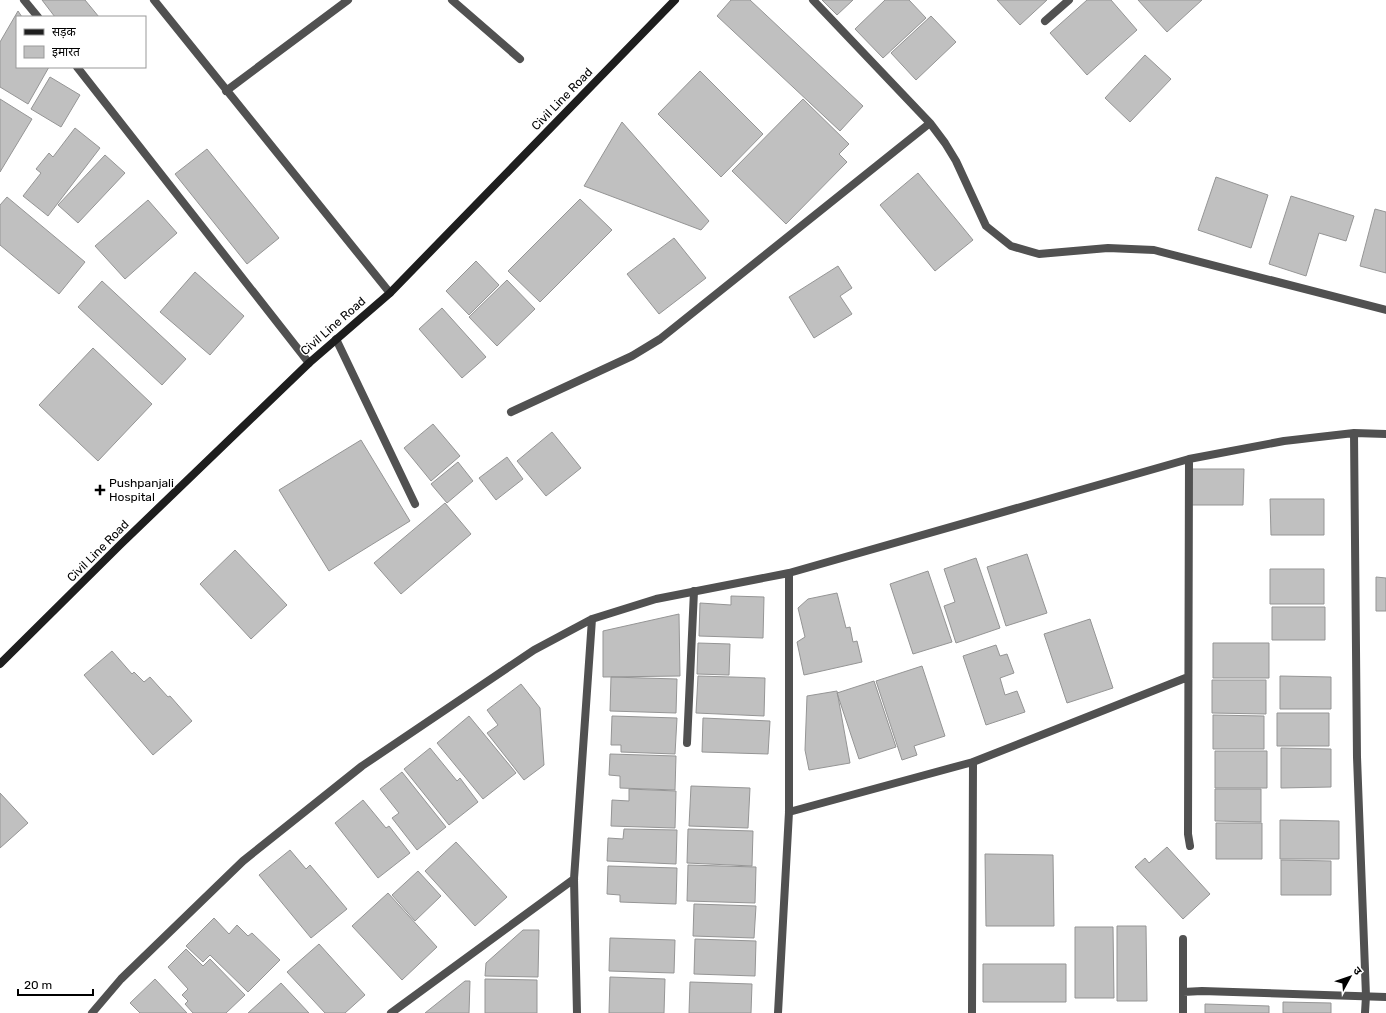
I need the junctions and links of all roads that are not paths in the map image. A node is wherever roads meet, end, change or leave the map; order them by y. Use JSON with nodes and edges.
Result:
{"nodes":[{"id":1,"x":24,"y":0,"type":"edge"},
{"id":2,"x":154,"y":0,"type":"edge"},
{"id":3,"x":348,"y":0,"type":"edge"},
{"id":4,"x":452,"y":0,"type":"edge"},
{"id":5,"x":675,"y":0,"type":"edge"},
{"id":6,"x":813,"y":0,"type":"edge"},
{"id":7,"x":1069,"y":0,"type":"edge"},
{"id":8,"x":37,"y":16,"type":"edge"},
{"id":9,"x":1045,"y":21,"type":"dead end"},
{"id":10,"x":520,"y":60,"type":"dead end"},
{"id":11,"x":78,"y":68,"type":"edge"},
{"id":12,"x":226,"y":91,"type":"junction"},
{"id":13,"x":930,"y":123,"type":"junction"},
{"id":14,"x":390,"y":293,"type":"junction"},
{"id":15,"x":1386,"y":310,"type":"edge"},
{"id":16,"x":336,"y":339,"type":"junction"},
{"id":17,"x":309,"y":363,"type":"junction"},
{"id":18,"x":511,"y":412,"type":"dead end"},
{"id":19,"x":1354,"y":433,"type":"junction"},
{"id":20,"x":1386,"y":434,"type":"edge"},
{"id":21,"x":1189,"y":459,"type":"junction"},
{"id":22,"x":415,"y":504,"type":"dead end"},
{"id":23,"x":789,"y":573,"type":"junction"},
{"id":24,"x":694,"y":591,"type":"junction"},
{"id":25,"x":592,"y":618,"type":"junction"},
{"id":26,"x":0,"y":664,"type":"edge"},
{"id":27,"x":1188,"y":677,"type":"junction"},
{"id":28,"x":688,"y":743,"type":"dead end"},
{"id":29,"x":973,"y":762,"type":"junction"},
{"id":30,"x":789,"y":812,"type":"junction"},
{"id":31,"x":1190,"y":846,"type":"dead end"},
{"id":32,"x":574,"y":879,"type":"junction"},
{"id":33,"x":1183,"y":939,"type":"dead end"},
{"id":34,"x":1183,"y":992,"type":"junction"},
{"id":35,"x":1366,"y":996,"type":"junction"},
{"id":36,"x":1386,"y":997,"type":"edge"},
{"id":37,"x":92,"y":1013,"type":"edge"},
{"id":38,"x":391,"y":1013,"type":"edge"},
{"id":39,"x":577,"y":1013,"type":"edge"},
{"id":40,"x":778,"y":1013,"type":"edge"},
{"id":41,"x":972,"y":1013,"type":"edge"},
{"id":42,"x":1183,"y":1013,"type":"edge"},
{"id":43,"x":1365,"y":1013,"type":"edge"}],
"edges":[{"from":1,"to":8,"type":"street"},
{"from":2,"to":12,"type":"street"},
{"from":3,"to":12,"type":"street"},
{"from":4,"to":10,"type":"street"},
{"from":5,"to":14,"type":"street","name":"Civil Line Road"},
{"from":6,"to":13,"type":"street"},
{"from":7,"to":9,"type":"street"},
{"from":11,"to":17,"type":"street"},
{"from":12,"to":14,"type":"street"},
{"from":13,"to":15,"type":"street"},
{"from":13,"to":18,"type":"street"},
{"from":14,"to":16,"type":"street","name":"Civil Line Road"},
{"from":16,"to":17,"type":"street","name":"Civil Line Road"},
{"from":16,"to":22,"type":"street"},
{"from":17,"to":26,"type":"street","name":"Civil Line Road"},
{"from":19,"to":20,"type":"street"},
{"from":19,"to":21,"type":"street"},
{"from":19,"to":35,"type":"street"},
{"from":21,"to":23,"type":"street"},
{"from":21,"to":27,"type":"street"},
{"from":23,"to":24,"type":"street"},
{"from":23,"to":30,"type":"street"},
{"from":24,"to":25,"type":"street"},
{"from":24,"to":28,"type":"street"},
{"from":25,"to":32,"type":"street"},
{"from":25,"to":37,"type":"street"},
{"from":27,"to":29,"type":"street"},
{"from":27,"to":31,"type":"street"},
{"from":29,"to":30,"type":"street"},
{"from":29,"to":41,"type":"street"},
{"from":30,"to":40,"type":"street"},
{"from":32,"to":38,"type":"street"},
{"from":32,"to":39,"type":"street"},
{"from":33,"to":34,"type":"street"},
{"from":34,"to":35,"type":"street"},
{"from":34,"to":42,"type":"street"},
{"from":35,"to":36,"type":"street"},
{"from":35,"to":43,"type":"street"}]}
